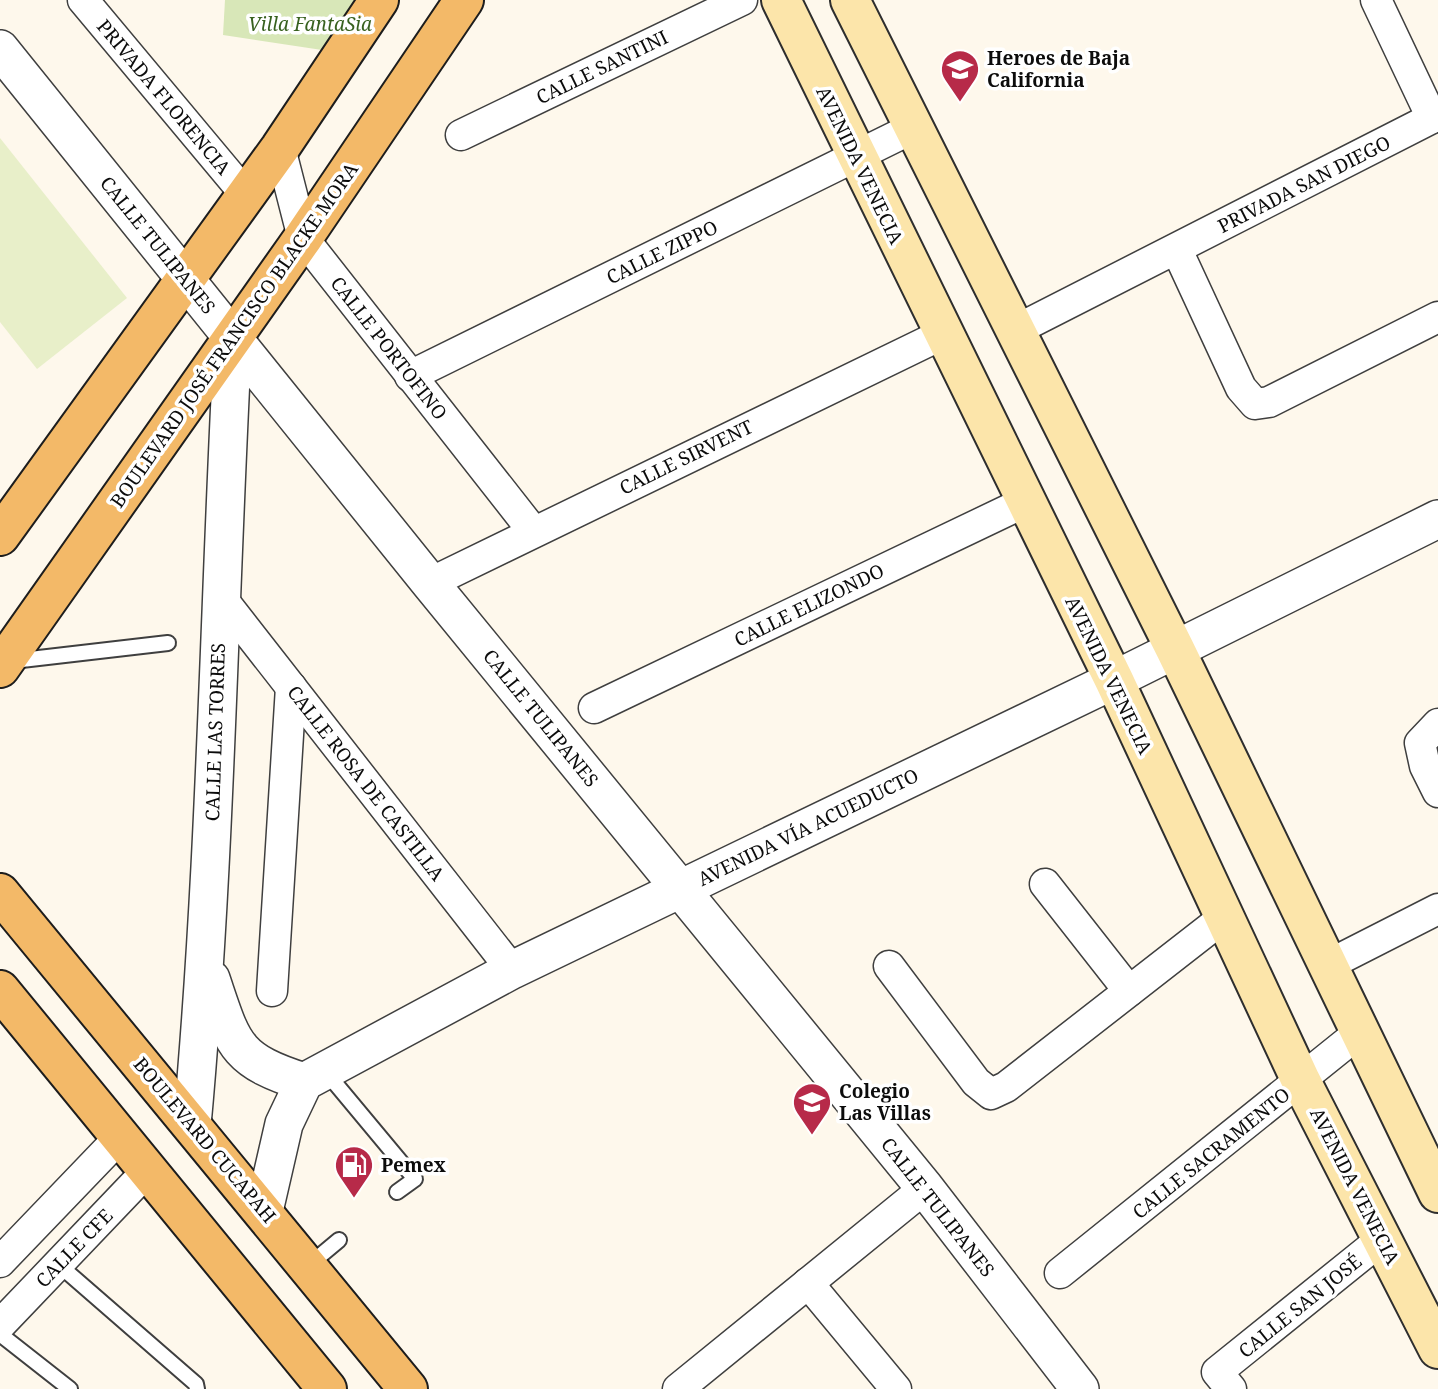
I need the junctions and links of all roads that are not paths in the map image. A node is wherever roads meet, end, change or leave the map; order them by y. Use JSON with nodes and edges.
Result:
{"nodes":[{"id":1,"x":83,"y":0,"type":"edge"},
{"id":2,"x":379,"y":0,"type":"edge"},
{"id":3,"x":464,"y":0,"type":"edge"},
{"id":4,"x":742,"y":0,"type":"edge"},
{"id":5,"x":781,"y":0,"type":"edge"},
{"id":6,"x":850,"y":0,"type":"edge"},
{"id":7,"x":1376,"y":0,"type":"edge"},
{"id":8,"x":0,"y":49,"type":"edge"},
{"id":9,"x":1435,"y":116,"type":"edge"},
{"id":10,"x":913,"y":128,"type":"junction"},
{"id":11,"x":461,"y":135,"type":"dead end"},
{"id":12,"x":280,"y":148,"type":"junction"},
{"id":13,"x":856,"y":157,"type":"junction"},
{"id":14,"x":246,"y":195,"type":"junction"},
{"id":15,"x":303,"y":238,"type":"junction"},
{"id":16,"x":1177,"y":250,"type":"junction"},
{"id":17,"x":186,"y":280,"type":"junction"},
{"id":18,"x":1438,"y":317,"type":"edge"},
{"id":19,"x":1014,"y":331,"type":"junction"},
{"id":20,"x":943,"y":334,"type":"junction"},
{"id":21,"x":233,"y":338,"type":"junction"},
{"id":22,"x":410,"y":376,"type":"junction"},
{"id":23,"x":1025,"y":502,"type":"junction"},
{"id":24,"x":1438,"y":519,"type":"edge"},
{"id":25,"x":533,"y":531,"type":"junction"},
{"id":26,"x":0,"y":536,"type":"edge"},
{"id":27,"x":430,"y":583,"type":"junction"},
{"id":28,"x":219,"y":596,"type":"junction"},
{"id":29,"x":168,"y":643,"type":"dead end"},
{"id":30,"x":1175,"y":649,"type":"junction"},
{"id":31,"x":2,"y":665,"type":"edge"},
{"id":32,"x":1114,"y":680,"type":"junction"},
{"id":33,"x":291,"y":687,"type":"junction"},
{"id":34,"x":594,"y":708,"type":"dead end"},
{"id":35,"x":1438,"y":724,"type":"edge"},
{"id":36,"x":1438,"y":792,"type":"edge"},
{"id":37,"x":1045,"y":884,"type":"dead end"},
{"id":38,"x":680,"y":888,"type":"junction"},
{"id":39,"x":0,"y":893,"type":"edge"},
{"id":40,"x":1438,"y":909,"type":"edge"},
{"id":41,"x":1223,"y":918,"type":"junction"},
{"id":42,"x":1328,"y":965,"type":"junction"},
{"id":43,"x":889,"y":966,"type":"dead end"},
{"id":44,"x":206,"y":968,"type":"junction"},
{"id":45,"x":512,"y":970,"type":"junction"},
{"id":46,"x":272,"y":991,"type":"dead end"},
{"id":47,"x":1,"y":992,"type":"edge"},
{"id":48,"x":1129,"y":992,"type":"junction"},
{"id":49,"x":1360,"y":1032,"type":"junction"},
{"id":50,"x":314,"y":1076,"type":"junction"},
{"id":51,"x":1301,"y":1081,"type":"junction"},
{"id":52,"x":192,"y":1125,"type":"junction"},
{"id":53,"x":121,"y":1136,"type":"junction"},
{"id":54,"x":148,"y":1170,"type":"junction"},
{"id":55,"x":925,"y":1188,"type":"junction"},
{"id":56,"x":397,"y":1192,"type":"dead end"},
{"id":57,"x":1438,"y":1193,"type":"edge"},
{"id":58,"x":61,"y":1198,"type":"junction"},
{"id":59,"x":264,"y":1211,"type":"junction"},
{"id":60,"x":93,"y":1228,"type":"junction"},
{"id":61,"x":1382,"y":1239,"type":"junction"},
{"id":62,"x":339,"y":1240,"type":"dead end"},
{"id":63,"x":0,"y":1262,"type":"edge"},
{"id":64,"x":58,"y":1264,"type":"junction"},
{"id":65,"x":308,"y":1266,"type":"junction"},
{"id":66,"x":1060,"y":1273,"type":"dead end"},
{"id":67,"x":808,"y":1283,"type":"junction"},
{"id":68,"x":0,"y":1325,"type":"edge"},
{"id":69,"x":0,"y":1334,"type":"edge"},
{"id":70,"x":1438,"y":1349,"type":"edge"},
{"id":71,"x":1224,"y":1380,"type":"edge"},
{"id":72,"x":70,"y":1389,"type":"edge"},
{"id":73,"x":197,"y":1389,"type":"edge"},
{"id":74,"x":327,"y":1389,"type":"edge"},
{"id":75,"x":408,"y":1389,"type":"edge"},
{"id":76,"x":678,"y":1389,"type":"edge"},
{"id":77,"x":896,"y":1389,"type":"edge"},
{"id":78,"x":1080,"y":1389,"type":"edge"}],
"edges":[{"from":1,"to":14,"type":"street","name":"PRIVADA FLORENCIA"},
{"from":2,"to":12,"type":"main road"},
{"from":3,"to":15,"type":"main road","name":"BOULEVARD JOSÉ FRANCISCO BLACKE MORA"},
{"from":4,"to":11,"type":"street","name":"CALLE SANTINI"},
{"from":5,"to":13,"type":"main road","name":"AVENIDA VENECIA"},
{"from":6,"to":10,"type":"main road"},
{"from":7,"to":9,"type":"street","name":"PRIVADA SAN DIEGO"},
{"from":8,"to":17,"type":"street","name":"CALLE TULIPANES"},
{"from":9,"to":16,"type":"street","name":"PRIVADA SAN DIEGO"},
{"from":10,"to":13,"type":"street","name":"CALLE ZIPPO"},
{"from":10,"to":19,"type":"main road"},
{"from":12,"to":14,"type":"main road"},
{"from":12,"to":15,"type":"street","name":"CALLE PORTOFINO"},
{"from":13,"to":20,"type":"main road","name":"AVENIDA VENECIA"},
{"from":13,"to":22,"type":"street","name":"CALLE ZIPPO"},
{"from":14,"to":17,"type":"main road"},
{"from":15,"to":21,"type":"main road","name":"BOULEVARD JOSÉ FRANCISCO BLACKE MORA"},
{"from":15,"to":22,"type":"street","name":"CALLE PORTOFINO"},
{"from":16,"to":18,"type":"street"},
{"from":16,"to":19,"type":"street","name":"PRIVADA SAN DIEGO"},
{"from":17,"to":21,"type":"street","name":"CALLE TULIPANES"},
{"from":17,"to":26,"type":"main road"},
{"from":19,"to":30,"type":"main road"},
{"from":20,"to":23,"type":"main road","name":"AVENIDA VENECIA"},
{"from":20,"to":25,"type":"street","name":"CALLE SIRVENT"},
{"from":21,"to":27,"type":"street","name":"CALLE TULIPANES"},
{"from":21,"to":28,"type":"street","name":"CALLE LAS TORRES"},
{"from":21,"to":31,"type":"main road","name":"BOULEVARD JOSÉ FRANCISCO BLACKE MORA"},
{"from":22,"to":25,"type":"street","name":"CALLE PORTOFINO"},
{"from":23,"to":32,"type":"main road","name":"AVENIDA VENECIA"},
{"from":23,"to":34,"type":"street","name":"CALLE ELIZONDO"},
{"from":24,"to":30,"type":"street","name":"AVENIDA VÍA ACUEDUCTO"},
{"from":25,"to":27,"type":"street","name":"CALLE SIRVENT"},
{"from":27,"to":38,"type":"street","name":"CALLE TULIPANES"},
{"from":28,"to":33,"type":"street","name":"CALLE ROSA DE CASTILLA"},
{"from":28,"to":44,"type":"street","name":"CALLE LAS TORRES"},
{"from":29,"to":31,"type":"lane"},
{"from":30,"to":32,"type":"street","name":"AVENIDA VÍA ACUEDUCTO"},
{"from":30,"to":42,"type":"main road"},
{"from":32,"to":38,"type":"street","name":"AVENIDA VÍA ACUEDUCTO"},
{"from":32,"to":41,"type":"main road","name":"AVENIDA VENECIA"},
{"from":33,"to":45,"type":"street","name":"CALLE ROSA DE CASTILLA"},
{"from":33,"to":46,"type":"street"},
{"from":35,"to":36,"type":"street"},
{"from":37,"to":48,"type":"street"},
{"from":38,"to":45,"type":"street","name":"AVENIDA VÍA ACUEDUCTO"},
{"from":38,"to":55,"type":"street","name":"CALLE TULIPANES"},
{"from":39,"to":52,"type":"main road","name":"BOULEVARD CUCAPAH"},
{"from":40,"to":42,"type":"street"},
{"from":41,"to":48,"type":"street"},
{"from":41,"to":51,"type":"main road","name":"AVENIDA VENECIA"},
{"from":42,"to":49,"type":"main road"},
{"from":43,"to":48,"type":"street"},
{"from":44,"to":50,"type":"street"},
{"from":44,"to":52,"type":"street","name":"CALLE LAS TORRES"},
{"from":45,"to":50,"type":"street","name":"AVENIDA VÍA ACUEDUCTO"},
{"from":47,"to":53,"type":"main road"},
{"from":49,"to":51,"type":"street","name":"CALLE SACRAMENTO"},
{"from":49,"to":57,"type":"main road"},
{"from":50,"to":56,"type":"lane"},
{"from":50,"to":59,"type":"street"},
{"from":51,"to":61,"type":"main road","name":"AVENIDA VENECIA"},
{"from":51,"to":66,"type":"street","name":"CALLE SACRAMENTO"},
{"from":52,"to":59,"type":"main road","name":"BOULEVARD CUCAPAH"},
{"from":53,"to":54,"type":"main road"},
{"from":53,"to":58,"type":"street"},
{"from":54,"to":60,"type":"street","name":"CALLE CFE"},
{"from":54,"to":74,"type":"main road"},
{"from":55,"to":67,"type":"street"},
{"from":55,"to":78,"type":"street","name":"CALLE TULIPANES"},
{"from":58,"to":60,"type":"street"},
{"from":58,"to":63,"type":"street"},
{"from":59,"to":65,"type":"main road","name":"BOULEVARD CUCAPAH"},
{"from":60,"to":64,"type":"street","name":"CALLE CFE"},
{"from":61,"to":70,"type":"main road","name":"AVENIDA VENECIA"},
{"from":61,"to":71,"type":"street","name":"CALLE SAN JOSÉ"},
{"from":62,"to":65,"type":"lane"},
{"from":64,"to":68,"type":"street","name":"CALLE CFE"},
{"from":64,"to":73,"type":"lane"},
{"from":65,"to":75,"type":"main road","name":"BOULEVARD CUCAPAH"},
{"from":67,"to":76,"type":"street"},
{"from":67,"to":77,"type":"street"},
{"from":69,"to":72,"type":"lane"}]}
